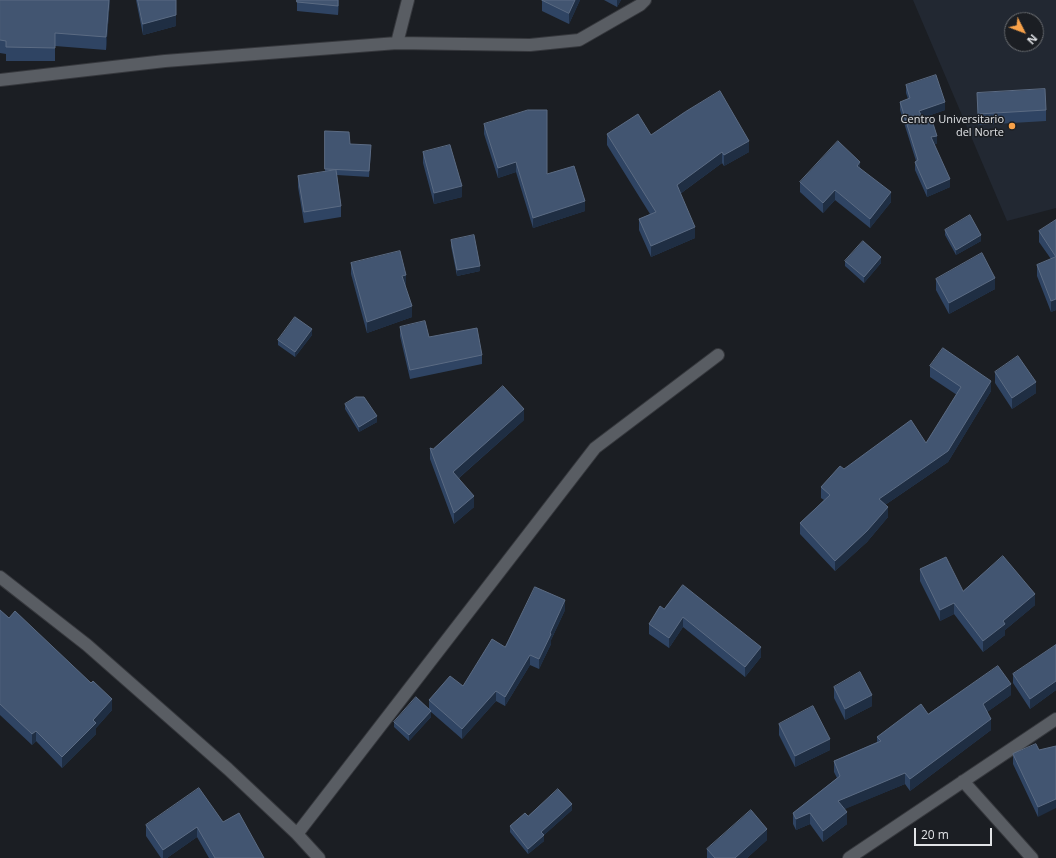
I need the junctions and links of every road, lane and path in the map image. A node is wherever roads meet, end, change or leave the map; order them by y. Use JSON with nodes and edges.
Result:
{"nodes":[{"id":1,"x":408,"y":0,"type":"edge"},
{"id":2,"x":643,"y":3,"type":"edge"},
{"id":3,"x":397,"y":43,"type":"junction"},
{"id":4,"x":0,"y":80,"type":"edge"},
{"id":5,"x":718,"y":355,"type":"dead end"},
{"id":6,"x":0,"y":577,"type":"edge"},
{"id":7,"x":1056,"y":719,"type":"edge"},
{"id":8,"x":963,"y":781,"type":"junction"},
{"id":9,"x":297,"y":834,"type":"junction"},
{"id":10,"x":319,"y":858,"type":"edge"},
{"id":11,"x":849,"y":858,"type":"edge"},
{"id":12,"x":1032,"y":858,"type":"edge"}],
"edges":[{"from":1,"to":3,"type":"street"},
{"from":2,"to":3,"type":"street"},
{"from":3,"to":4,"type":"street"},
{"from":5,"to":9,"type":"street"},
{"from":6,"to":9,"type":"street"},
{"from":7,"to":8,"type":"street"},
{"from":8,"to":11,"type":"street"},
{"from":8,"to":12,"type":"street"},
{"from":9,"to":10,"type":"street"}]}
